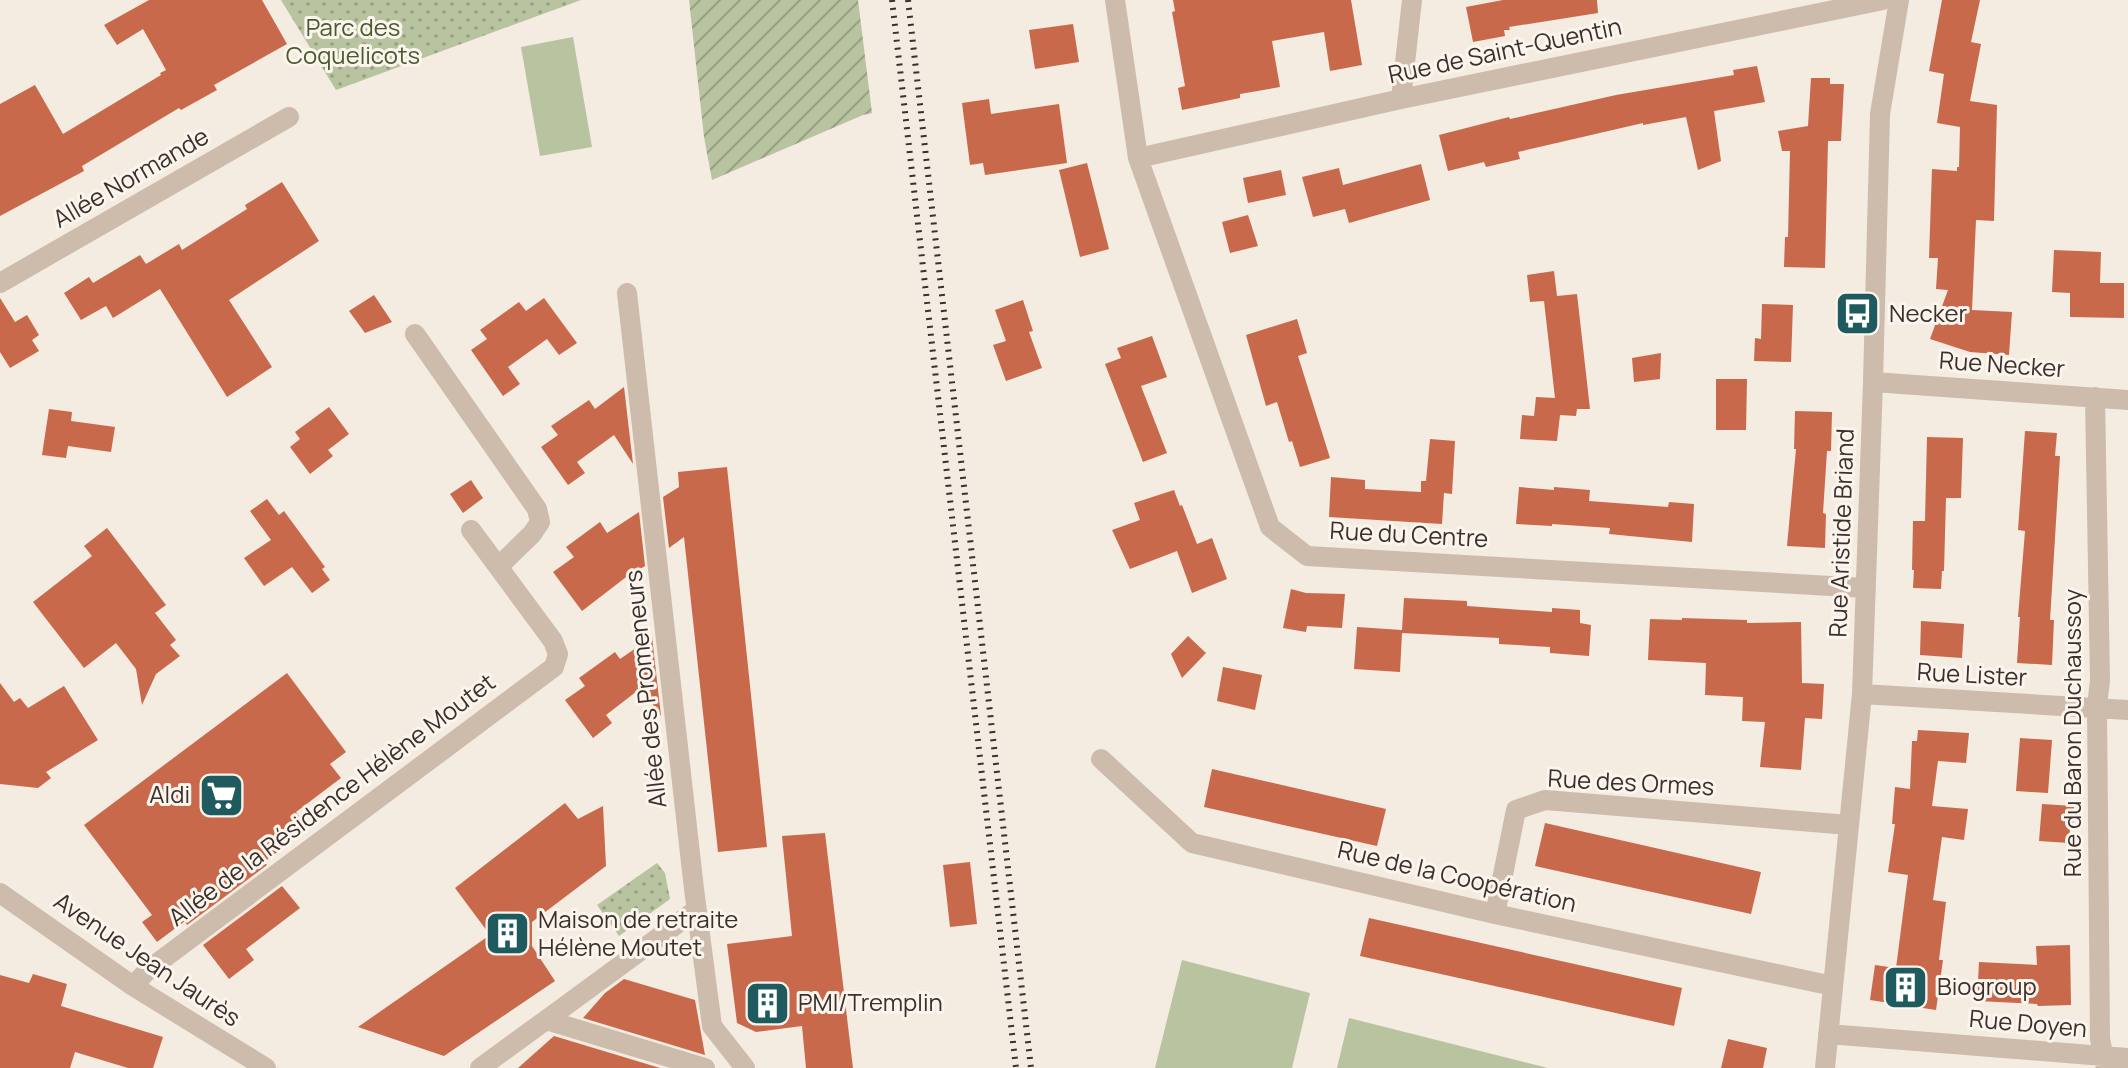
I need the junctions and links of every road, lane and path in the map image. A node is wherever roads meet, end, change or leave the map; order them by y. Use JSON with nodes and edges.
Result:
{"nodes":[{"id":1,"x":1115,"y":0,"type":"edge"},
{"id":2,"x":1412,"y":0,"type":"edge"},
{"id":3,"x":1883,"y":0,"type":"edge"},
{"id":4,"x":1899,"y":0,"type":"edge"},
{"id":5,"x":1401,"y":99,"type":"junction"},
{"id":6,"x":289,"y":117,"type":"dead end"},
{"id":7,"x":1138,"y":158,"type":"junction"},
{"id":8,"x":0,"y":283,"type":"edge"},
{"id":9,"x":627,"y":293,"type":"dead end"},
{"id":10,"x":415,"y":334,"type":"dead end"},
{"id":11,"x":1873,"y":382,"type":"junction"},
{"id":12,"x":2095,"y":397,"type":"junction"},
{"id":13,"x":2128,"y":400,"type":"edge"},
{"id":14,"x":471,"y":530,"type":"dead end"},
{"id":15,"x":499,"y":566,"type":"junction"},
{"id":16,"x":1866,"y":588,"type":"junction"},
{"id":17,"x":1862,"y":694,"type":"junction"},
{"id":18,"x":2097,"y":707,"type":"junction"},
{"id":19,"x":2128,"y":710,"type":"edge"},
{"id":20,"x":1101,"y":759,"type":"dead end"},
{"id":21,"x":1849,"y":825,"type":"junction"},
{"id":22,"x":0,"y":893,"type":"edge"},
{"id":23,"x":696,"y":910,"type":"junction"},
{"id":24,"x":1495,"y":914,"type":"junction"},
{"id":25,"x":133,"y":986,"type":"junction"},
{"id":26,"x":1833,"y":986,"type":"junction"},
{"id":27,"x":546,"y":1020,"type":"junction"},
{"id":28,"x":1828,"y":1034,"type":"junction"},
{"id":29,"x":2128,"y":1058,"type":"edge"},
{"id":30,"x":2104,"y":1062,"type":"edge"},
{"id":31,"x":266,"y":1068,"type":"edge"},
{"id":32,"x":480,"y":1068,"type":"edge"},
{"id":33,"x":705,"y":1068,"type":"edge"},
{"id":34,"x":745,"y":1068,"type":"edge"},
{"id":35,"x":1825,"y":1068,"type":"edge"}],
"edges":[{"from":1,"to":7,"type":"street","name":"Rue du Centre"},
{"from":2,"to":5,"type":"street"},
{"from":3,"to":5,"type":"street","name":"Rue de Saint-Quentin"},
{"from":4,"to":11,"type":"street","name":"Rue Aristide Briand"},
{"from":5,"to":7,"type":"street","name":"Rue de Saint-Quentin"},
{"from":6,"to":8,"type":"street","name":"Allée Normande"},
{"from":7,"to":16,"type":"street","name":"Rue du Centre"},
{"from":9,"to":23,"type":"street","name":"Allée des Promeneurs"},
{"from":10,"to":15,"type":"street"},
{"from":11,"to":12,"type":"street","name":"Rue Necker"},
{"from":11,"to":16,"type":"street","name":"Rue Aristide Briand"},
{"from":12,"to":13,"type":"street","name":"Rue Necker"},
{"from":12,"to":18,"type":"street","name":"Rue du Baron Duchaussoy"},
{"from":14,"to":15,"type":"street"},
{"from":15,"to":25,"type":"street","name":"Allée de la Résidence Hélène Moutet"},
{"from":16,"to":17,"type":"street","name":"Rue Aristide Briand"},
{"from":17,"to":18,"type":"street","name":"Rue Lister"},
{"from":17,"to":21,"type":"street","name":"Rue Aristide Briand"},
{"from":18,"to":19,"type":"street","name":"Rue Lister"},
{"from":18,"to":30,"type":"street","name":"Rue du Baron Duchaussoy"},
{"from":20,"to":24,"type":"street","name":"Rue de la Coopération"},
{"from":21,"to":24,"type":"street","name":"Rue des Ormes"},
{"from":21,"to":26,"type":"street","name":"Rue Aristide Briand"},
{"from":22,"to":25,"type":"street","name":"Avenue Jean Jaurès"},
{"from":23,"to":27,"type":"street"},
{"from":23,"to":34,"type":"street","name":"Allée des Promeneurs"},
{"from":24,"to":26,"type":"street","name":"Rue de la Coopération"},
{"from":25,"to":31,"type":"street","name":"Avenue Jean Jaurès"},
{"from":26,"to":28,"type":"street","name":"Rue Aristide Briand"},
{"from":27,"to":32,"type":"street"},
{"from":27,"to":33,"type":"street"},
{"from":28,"to":30,"type":"street","name":"Rue Doyen"},
{"from":28,"to":35,"type":"street","name":"Rue Aristide Briand"},
{"from":29,"to":30,"type":"street","name":"Rue Doyen"}]}
